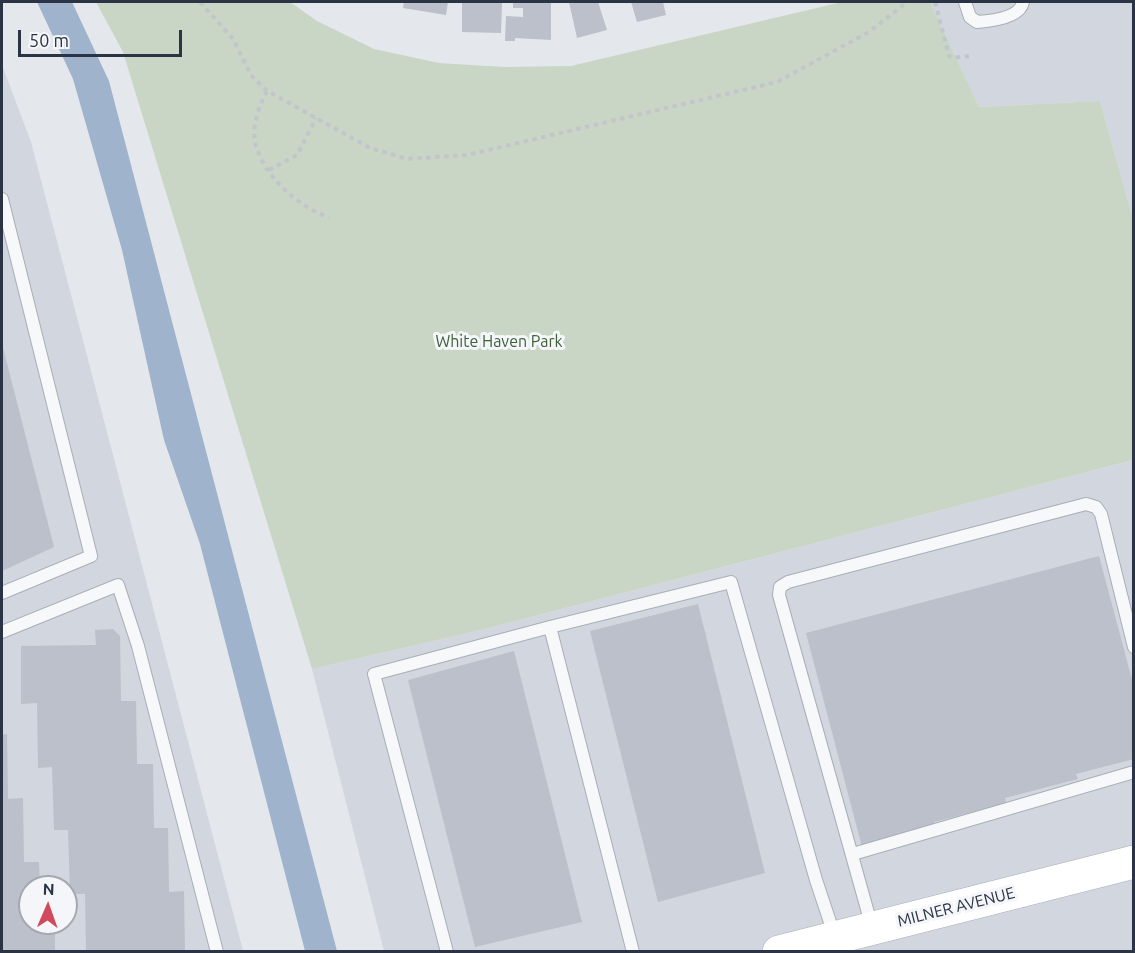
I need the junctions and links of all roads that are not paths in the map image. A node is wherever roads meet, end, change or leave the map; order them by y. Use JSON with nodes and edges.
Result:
{"nodes":[{"id":1,"x":965,"y":2,"type":"edge"},
{"id":2,"x":1023,"y":2,"type":"edge"},
{"id":3,"x":2,"y":199,"type":"edge"},
{"id":4,"x":2,"y":593,"type":"edge"},
{"id":5,"x":550,"y":627,"type":"junction"},
{"id":6,"x":2,"y":632,"type":"edge"},
{"id":7,"x":1134,"y":647,"type":"edge"},
{"id":8,"x":1134,"y":772,"type":"edge"},
{"id":9,"x":853,"y":854,"type":"junction"},
{"id":10,"x":1134,"y":862,"type":"edge"},
{"id":11,"x":872,"y":928,"type":"junction"},
{"id":12,"x":835,"y":938,"type":"junction"},
{"id":13,"x":217,"y":951,"type":"edge"},
{"id":14,"x":447,"y":951,"type":"edge"},
{"id":15,"x":633,"y":951,"type":"edge"},
{"id":16,"x":779,"y":951,"type":"edge"}],
"edges":[{"from":1,"to":2,"type":"lane"},
{"from":3,"to":4,"type":"lane"},
{"from":5,"to":12,"type":"lane"},
{"from":5,"to":14,"type":"lane"},
{"from":5,"to":15,"type":"lane"},
{"from":6,"to":13,"type":"lane"},
{"from":7,"to":9,"type":"lane"},
{"from":8,"to":9,"type":"lane"},
{"from":9,"to":11,"type":"lane"},
{"from":10,"to":11,"type":"main road","name":"MILNER AVENUE"},
{"from":11,"to":12,"type":"main road","name":"MILNER AVENUE"},
{"from":12,"to":16,"type":"main road","name":"MILNER AVENUE"}]}
